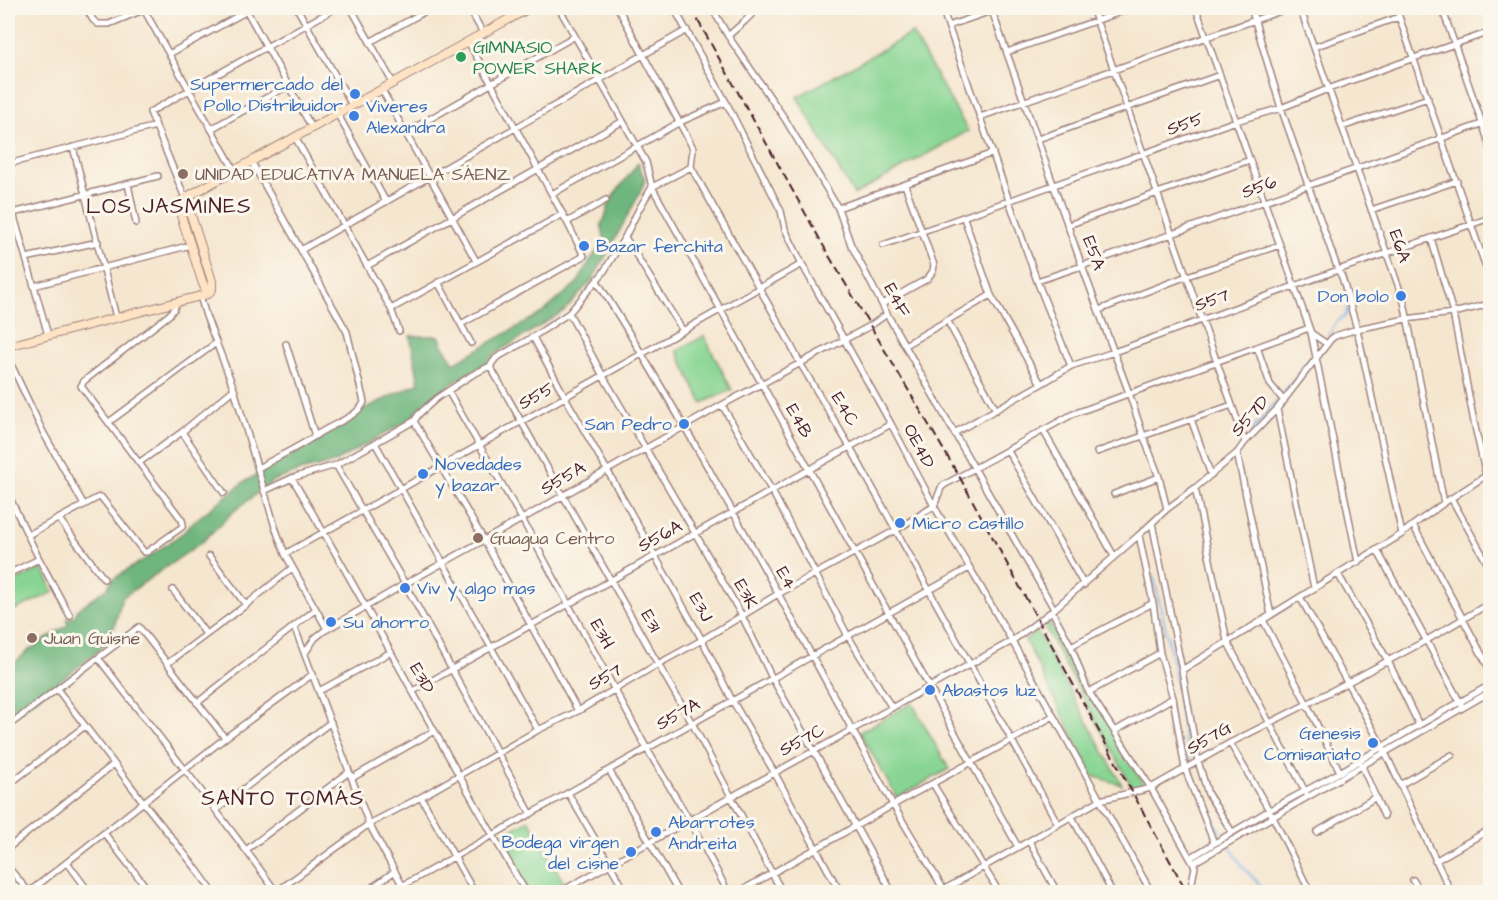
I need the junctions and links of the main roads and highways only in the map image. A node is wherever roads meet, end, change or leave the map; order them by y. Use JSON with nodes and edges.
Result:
{"nodes":[{"id":1,"x":528,"y":8,"type":"edge"},
{"id":2,"x":185,"y":198,"type":"junction"},
{"id":3,"x":204,"y":295,"type":"junction"},
{"id":4,"x":8,"y":346,"type":"edge"}],
"edges":[{"from":1,"to":2,"type":"main road"},
{"from":2,"to":3,"type":"main road"},
{"from":2,"to":3,"type":"main road"},
{"from":3,"to":4,"type":"main road"}]}
